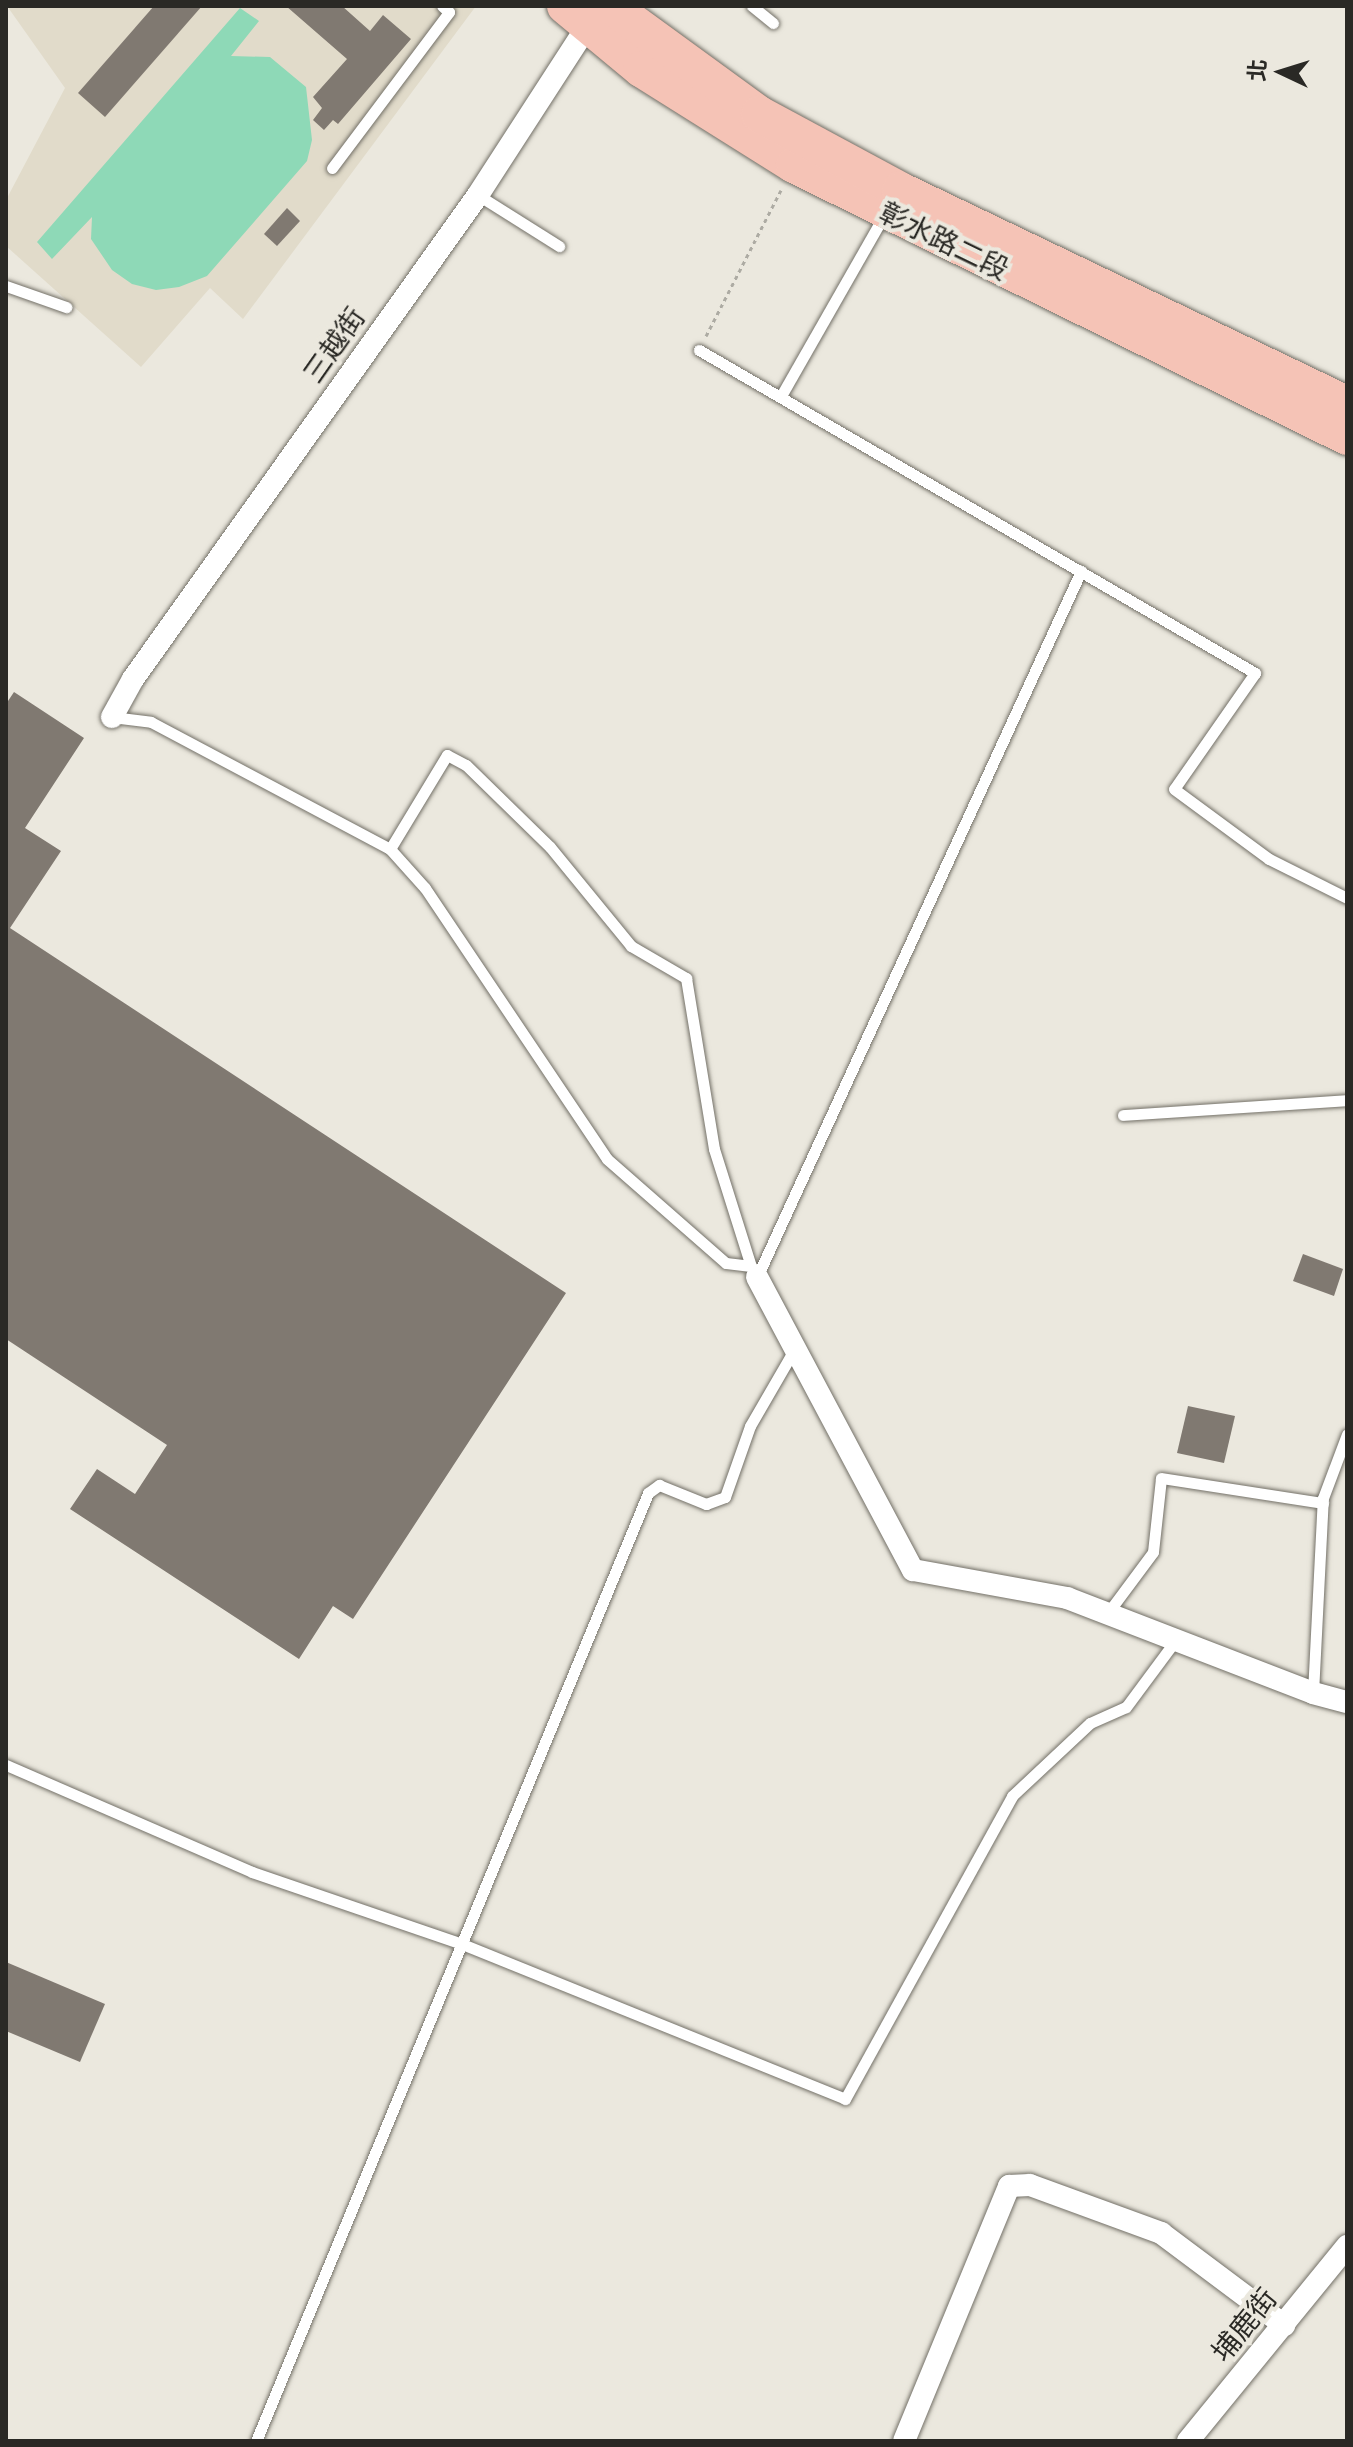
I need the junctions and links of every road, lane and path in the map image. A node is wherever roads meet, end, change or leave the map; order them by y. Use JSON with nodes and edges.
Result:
{"nodes":[{"id":1,"x":442,"y":6,"type":"edge"},
{"id":2,"x":752,"y":6,"type":"edge"},
{"id":3,"x":591,"y":11,"type":"edge"},
{"id":4,"x":773,"y":23,"type":"dead end"},
{"id":5,"x":794,"y":165,"type":"junction"},
{"id":6,"x":332,"y":168,"type":"dead end"},
{"id":7,"x":478,"y":195,"type":"junction"},
{"id":8,"x":893,"y":201,"type":"junction"},
{"id":9,"x":559,"y":246,"type":"dead end"},
{"id":10,"x":6,"y":286,"type":"edge"},
{"id":11,"x":66,"y":307,"type":"dead end"},
{"id":12,"x":699,"y":350,"type":"joint"},
{"id":13,"x":1224,"y":362,"type":"junction"},
{"id":14,"x":781,"y":396,"type":"junction"},
{"id":15,"x":1347,"y":404,"type":"edge"},
{"id":16,"x":1347,"y":437,"type":"edge"},
{"id":17,"x":1081,"y":571,"type":"junction"},
{"id":18,"x":112,"y":717,"type":"joint"},
{"id":19,"x":390,"y":849,"type":"junction"},
{"id":20,"x":1347,"y":898,"type":"edge"},
{"id":21,"x":1347,"y":1100,"type":"edge"},
{"id":22,"x":1123,"y":1115,"type":"dead end"},
{"id":23,"x":754,"y":1272,"type":"junction"},
{"id":24,"x":794,"y":1350,"type":"junction"},
{"id":25,"x":1347,"y":1434,"type":"edge"},
{"id":26,"x":1323,"y":1503,"type":"junction"},
{"id":27,"x":1107,"y":1614,"type":"junction"},
{"id":28,"x":1175,"y":1641,"type":"junction"},
{"id":29,"x":1313,"y":1693,"type":"junction"},
{"id":30,"x":1347,"y":1702,"type":"edge"},
{"id":31,"x":6,"y":1765,"type":"edge"},
{"id":32,"x":462,"y":1944,"type":"junction"},
{"id":33,"x":1347,"y":2246,"type":"edge"},
{"id":34,"x":1284,"y":2325,"type":"junction"},
{"id":35,"x":256,"y":2441,"type":"edge"},
{"id":36,"x":904,"y":2441,"type":"edge"},
{"id":37,"x":1188,"y":2441,"type":"edge"}],
"edges":[{"from":1,"to":6,"type":"lane"},
{"from":2,"to":4,"type":"lane"},
{"from":3,"to":5,"type":"main road","name":"彰水路二段"},
{"from":3,"to":7,"type":"street","name":"三越街"},
{"from":3,"to":8,"type":"main road","name":"彰水路二段"},
{"from":5,"to":8,"type":"main road","name":"彰水路二段"},
{"from":5,"to":12,"type":"path"},
{"from":7,"to":9,"type":"lane"},
{"from":7,"to":18,"type":"street","name":"三越街"},
{"from":8,"to":13,"type":"main road","name":"彰水路二段"},
{"from":8,"to":14,"type":"lane"},
{"from":10,"to":11,"type":"lane"},
{"from":12,"to":14,"type":"lane"},
{"from":13,"to":15,"type":"main road","name":"彰水路二段"},
{"from":13,"to":16,"type":"main road","name":"彰水路二段"},
{"from":14,"to":17,"type":"lane"},
{"from":17,"to":20,"type":"lane"},
{"from":17,"to":23,"type":"lane"},
{"from":18,"to":19,"type":"lane"},
{"from":19,"to":23,"type":"lane"},
{"from":19,"to":23,"type":"lane"},
{"from":21,"to":22,"type":"lane"},
{"from":23,"to":24,"type":"street"},
{"from":24,"to":27,"type":"street"},
{"from":24,"to":32,"type":"lane"},
{"from":25,"to":26,"type":"lane"},
{"from":26,"to":27,"type":"lane"},
{"from":26,"to":29,"type":"lane"},
{"from":27,"to":28,"type":"street"},
{"from":28,"to":29,"type":"street"},
{"from":28,"to":32,"type":"lane"},
{"from":29,"to":30,"type":"street"},
{"from":31,"to":32,"type":"lane"},
{"from":32,"to":35,"type":"lane"},
{"from":33,"to":34,"type":"street","name":"埔鹿街"},
{"from":34,"to":36,"type":"street"},
{"from":34,"to":37,"type":"street","name":"埔鹿街"}]}
